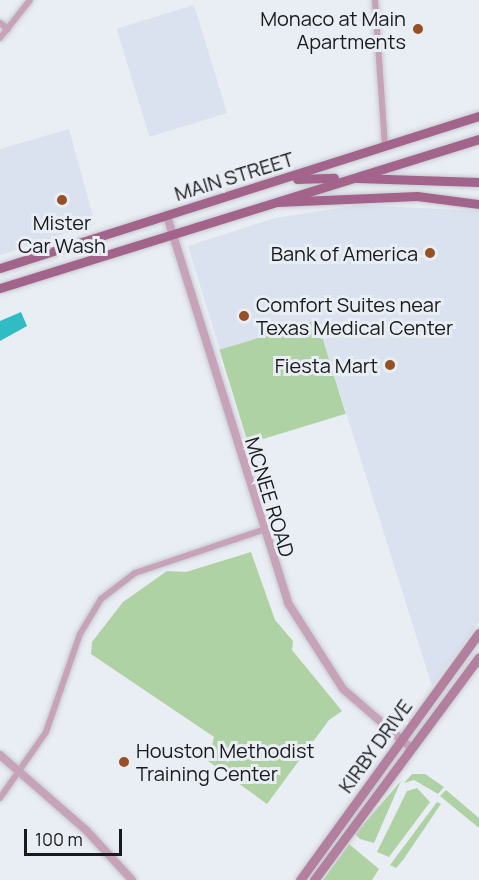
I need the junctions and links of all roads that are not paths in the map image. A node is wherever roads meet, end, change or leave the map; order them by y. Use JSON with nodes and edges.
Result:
{"nodes":[{"id":1,"x":30,"y":0,"type":"edge"},
{"id":2,"x":375,"y":0,"type":"edge"},
{"id":3,"x":0,"y":22,"type":"edge"},
{"id":4,"x":8,"y":29,"type":"junction"},
{"id":5,"x":0,"y":38,"type":"edge"},
{"id":6,"x":479,"y":116,"type":"edge"},
{"id":7,"x":479,"y":139,"type":"edge"},
{"id":8,"x":385,"y":147,"type":"junction"},
{"id":9,"x":391,"y":165,"type":"junction"},
{"id":10,"x":418,"y":177,"type":"junction"},
{"id":11,"x":343,"y":178,"type":"junction"},
{"id":12,"x":286,"y":179,"type":"junction"},
{"id":13,"x":479,"y":182,"type":"edge"},
{"id":14,"x":417,"y":196,"type":"junction"},
{"id":15,"x":274,"y":202,"type":"junction"},
{"id":16,"x":479,"y":204,"type":"edge"},
{"id":17,"x":167,"y":216,"type":"junction"},
{"id":18,"x":172,"y":237,"type":"junction"},
{"id":19,"x":0,"y":268,"type":"edge"},
{"id":20,"x":0,"y":288,"type":"edge"},
{"id":21,"x":263,"y":530,"type":"junction"},
{"id":22,"x":479,"y":633,"type":"edge"},
{"id":23,"x":479,"y":657,"type":"edge"},
{"id":24,"x":401,"y":739,"type":"junction"},
{"id":25,"x":410,"y":747,"type":"junction"},
{"id":26,"x":0,"y":755,"type":"edge"},
{"id":27,"x":20,"y":772,"type":"junction"},
{"id":28,"x":0,"y":798,"type":"edge"},
{"id":29,"x":317,"y":856,"type":"junction"},
{"id":30,"x":326,"y":863,"type":"junction"},
{"id":31,"x":132,"y":880,"type":"edge"},
{"id":32,"x":300,"y":880,"type":"edge"},
{"id":33,"x":314,"y":880,"type":"edge"}],
"edges":[{"from":1,"to":4,"type":"street"},
{"from":2,"to":8,"type":"street"},
{"from":3,"to":4,"type":"street"},
{"from":4,"to":5,"type":"street"},
{"from":6,"to":8,"type":"main road","name":"MAIN STREET"},
{"from":7,"to":9,"type":"main road","name":"MAIN STREET"},
{"from":8,"to":9,"type":"main road"},
{"from":8,"to":12,"type":"main road","name":"MAIN STREET"},
{"from":9,"to":11,"type":"main road","name":"MAIN STREET"},
{"from":10,"to":11,"type":"main road"},
{"from":10,"to":13,"type":"main road"},
{"from":10,"to":14,"type":"main road"},
{"from":11,"to":12,"type":"main road"},
{"from":11,"to":15,"type":"main road","name":"MAIN STREET"},
{"from":12,"to":17,"type":"main road","name":"MAIN STREET"},
{"from":14,"to":15,"type":"main road"},
{"from":14,"to":16,"type":"main road"},
{"from":15,"to":18,"type":"main road","name":"MAIN STREET"},
{"from":17,"to":18,"type":"street","name":"MCNEE ROAD"},
{"from":17,"to":19,"type":"main road","name":"MAIN STREET"},
{"from":18,"to":20,"type":"main road","name":"MAIN STREET"},
{"from":18,"to":21,"type":"street","name":"MCNEE ROAD"},
{"from":21,"to":24,"type":"street","name":"MCNEE ROAD"},
{"from":21,"to":27,"type":"street"},
{"from":22,"to":24,"type":"main road","name":"KIRBY DRIVE"},
{"from":23,"to":25,"type":"main road","name":"KIRBY DRIVE"},
{"from":24,"to":25,"type":"street","name":"MCNEE ROAD"},
{"from":24,"to":29,"type":"main road","name":"KIRBY DRIVE"},
{"from":25,"to":30,"type":"main road","name":"KIRBY DRIVE"},
{"from":26,"to":27,"type":"street"},
{"from":27,"to":28,"type":"street"},
{"from":27,"to":31,"type":"street"},
{"from":29,"to":30,"type":"main road"},
{"from":29,"to":32,"type":"main road","name":"KIRBY DRIVE"},
{"from":30,"to":33,"type":"main road","name":"KIRBY DRIVE"}]}
